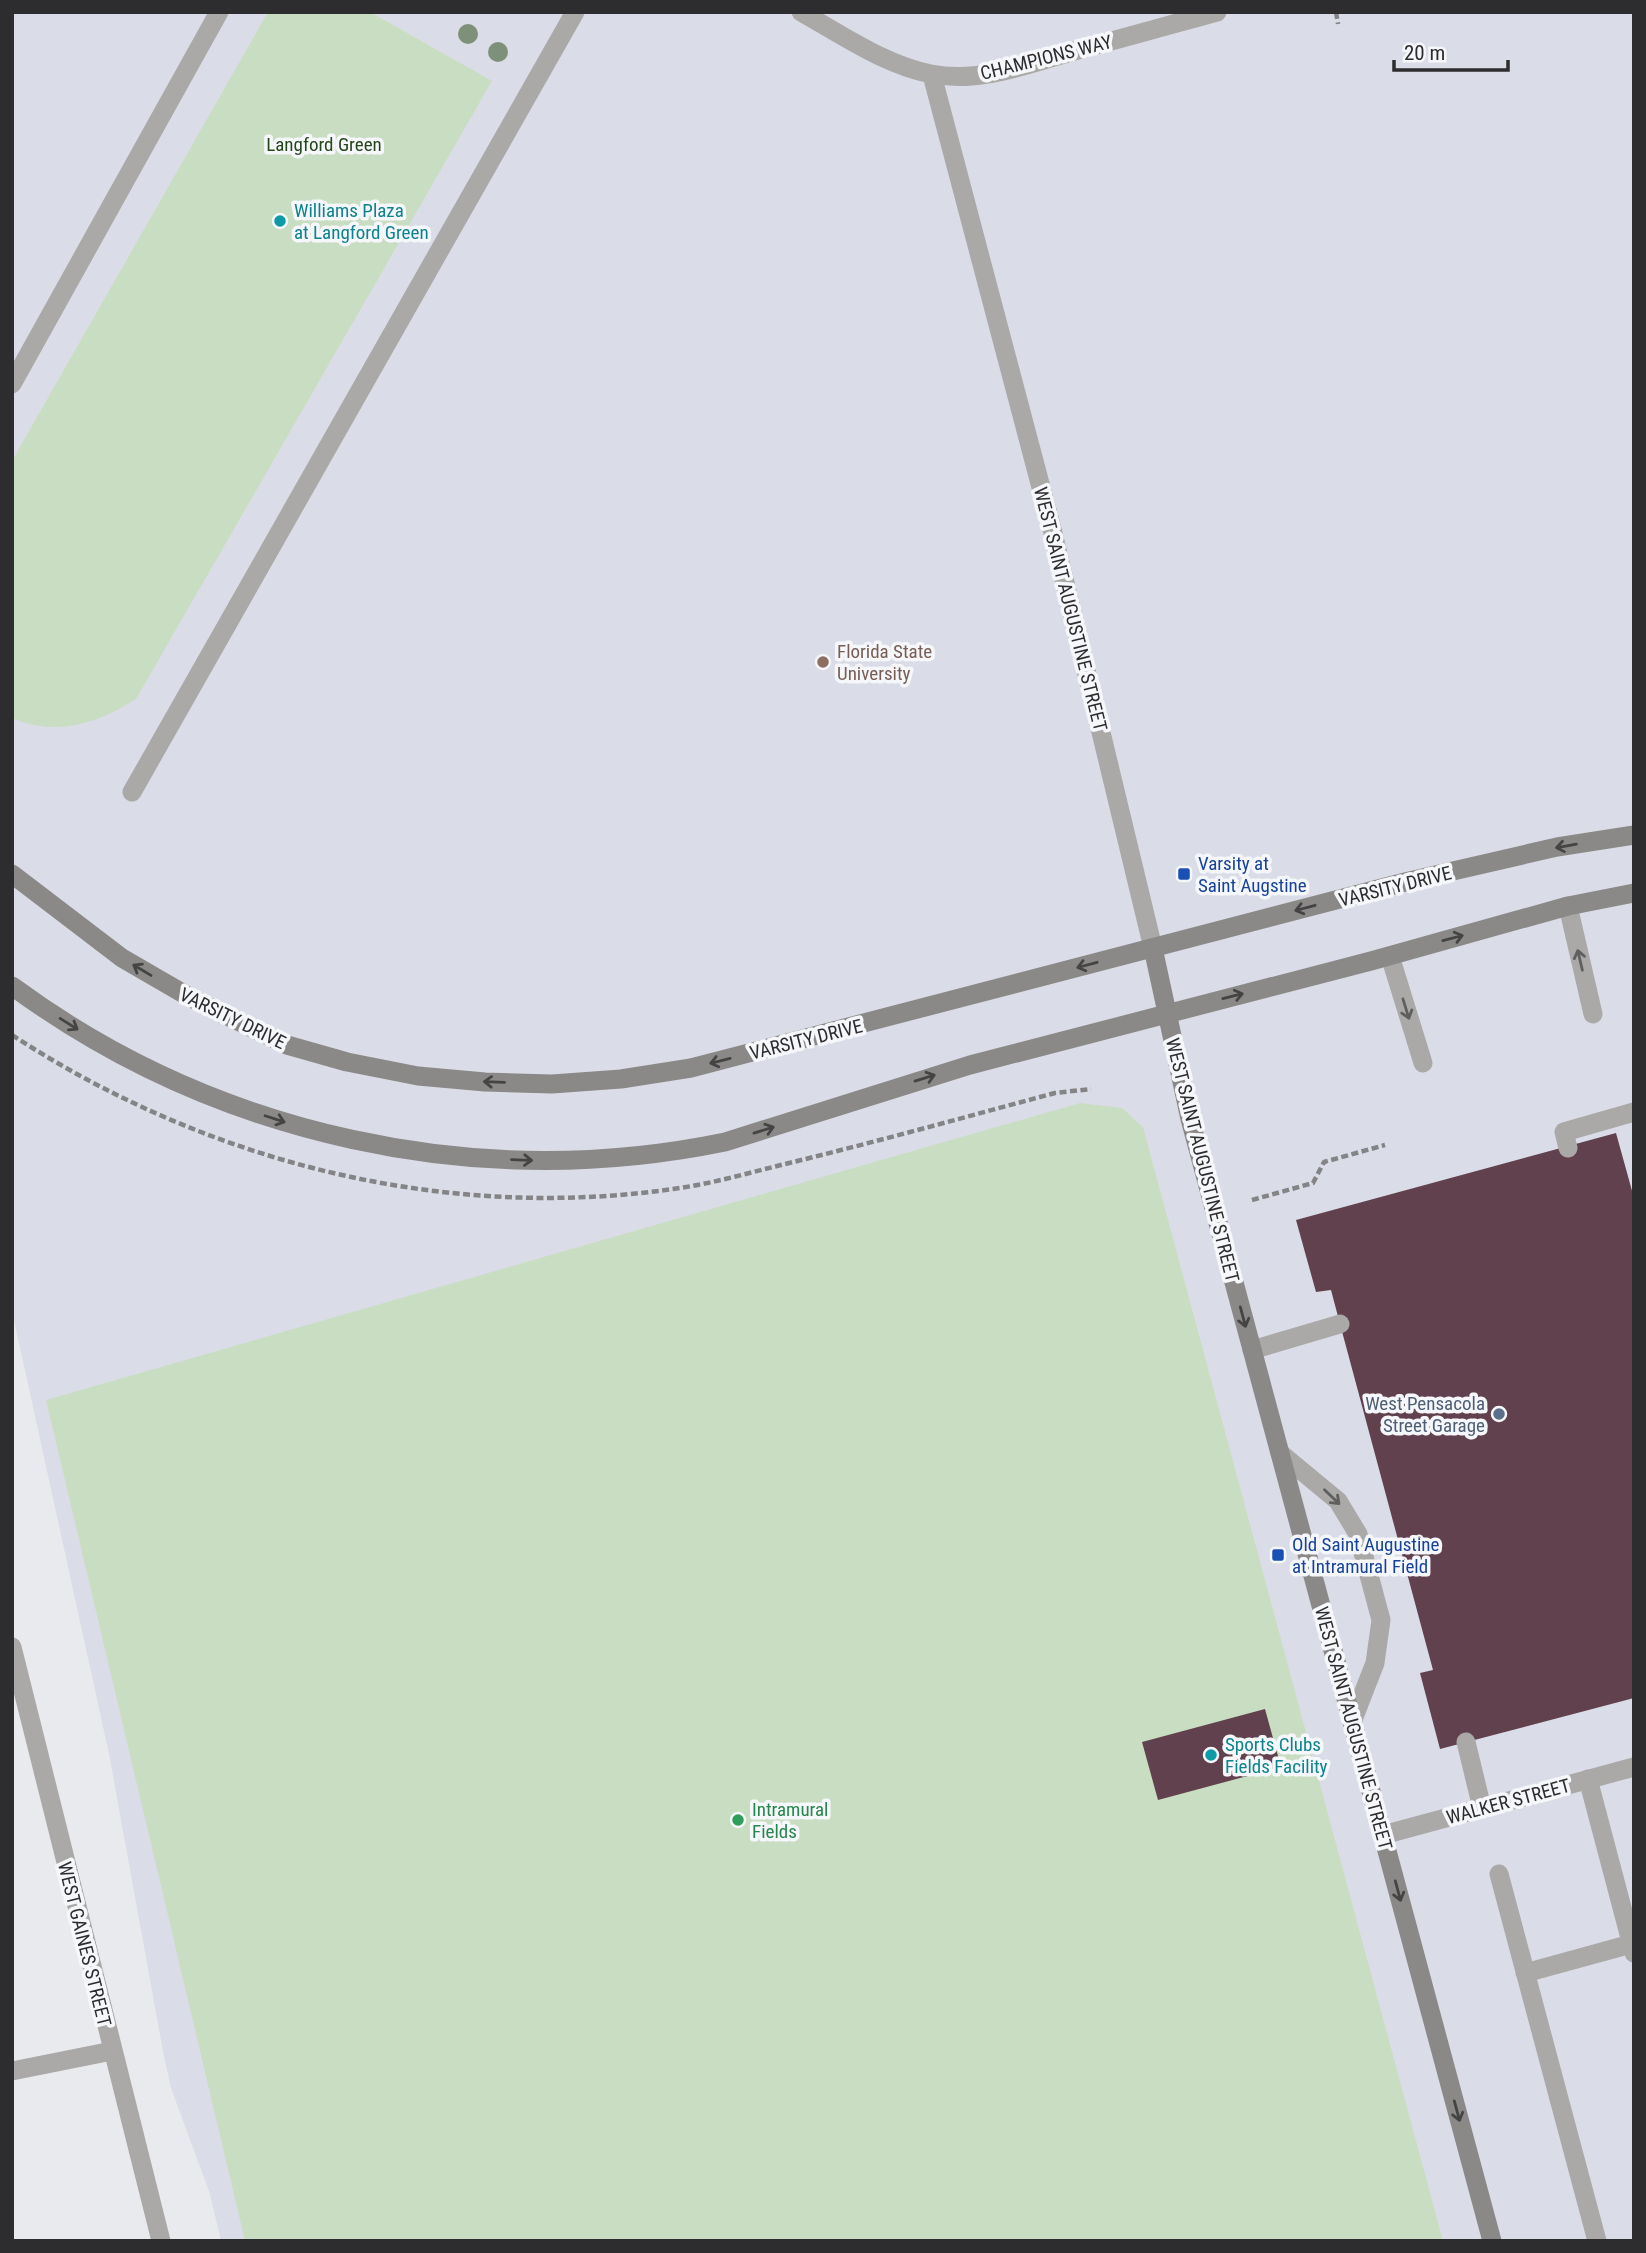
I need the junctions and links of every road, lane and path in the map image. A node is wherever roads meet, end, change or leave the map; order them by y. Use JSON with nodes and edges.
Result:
{"nodes":[{"id":1,"x":219,"y":12,"type":"edge"},
{"id":2,"x":575,"y":12,"type":"edge"},
{"id":3,"x":802,"y":12,"type":"edge"},
{"id":4,"x":1217,"y":12,"type":"edge"},
{"id":5,"x":1336,"y":12,"type":"edge"},
{"id":6,"x":1179,"y":17,"type":"edge"},
{"id":7,"x":1338,"y":24,"type":"dead end"},
{"id":8,"x":932,"y":75,"type":"junction"},
{"id":9,"x":12,"y":384,"type":"edge"},
{"id":10,"x":132,"y":792,"type":"dead end"},
{"id":11,"x":1634,"y":835,"type":"edge"},
{"id":12,"x":12,"y":874,"type":"edge"},
{"id":13,"x":1634,"y":894,"type":"edge"},
{"id":14,"x":1568,"y":906,"type":"junction"},
{"id":15,"x":1153,"y":948,"type":"junction"},
{"id":16,"x":1390,"y":956,"type":"junction"},
{"id":17,"x":12,"y":986,"type":"edge"},
{"id":18,"x":1167,"y":1013,"type":"junction"},
{"id":19,"x":1592,"y":1014,"type":"dead end"},
{"id":20,"x":1423,"y":1063,"type":"dead end"},
{"id":21,"x":1634,"y":1112,"type":"edge"},
{"id":22,"x":1385,"y":1145,"type":"dead end"},
{"id":23,"x":1568,"y":1148,"type":"dead end"},
{"id":24,"x":1252,"y":1200,"type":"dead end"},
{"id":25,"x":1340,"y":1324,"type":"dead end"},
{"id":26,"x":1252,"y":1350,"type":"junction"},
{"id":27,"x":1280,"y":1453,"type":"junction"},
{"id":28,"x":12,"y":1647,"type":"edge"},
{"id":29,"x":1352,"y":1722,"type":"junction"},
{"id":30,"x":1466,"y":1742,"type":"dead end"},
{"id":31,"x":1634,"y":1767,"type":"edge"},
{"id":32,"x":1588,"y":1779,"type":"junction"},
{"id":33,"x":1482,"y":1808,"type":"junction"},
{"id":34,"x":1383,"y":1835,"type":"junction"},
{"id":35,"x":1499,"y":1874,"type":"dead end"},
{"id":36,"x":1633,"y":1949,"type":"edge"},
{"id":37,"x":1525,"y":1973,"type":"junction"},
{"id":38,"x":112,"y":2051,"type":"junction"},
{"id":39,"x":12,"y":2071,"type":"edge"},
{"id":40,"x":161,"y":2241,"type":"edge"},
{"id":41,"x":1492,"y":2241,"type":"edge"},
{"id":42,"x":1597,"y":2241,"type":"edge"}],
"edges":[{"from":1,"to":9,"type":"street"},
{"from":2,"to":10,"type":"street"},
{"from":3,"to":8,"type":"street","name":"CHAMPIONS WAY"},
{"from":4,"to":6,"type":"street","name":"CHAMPIONS WAY"},
{"from":5,"to":7,"type":"path"},
{"from":6,"to":8,"type":"street","name":"CHAMPIONS WAY"},
{"from":8,"to":15,"type":"street","name":"WEST SAINT AUGUSTINE STREET"},
{"from":11,"to":15,"type":"main road","name":"VARSITY DRIVE","one_way":true},
{"from":15,"to":12,"type":"main road","name":"VARSITY DRIVE","one_way":true},
{"from":13,"to":14,"type":"main road"},
{"from":16,"to":14,"type":"main road","one_way":true},
{"from":19,"to":14,"type":"street","one_way":true},
{"from":15,"to":18,"type":"main road","name":"WEST SAINT AUGUSTINE STREET"},
{"from":18,"to":16,"type":"main road","one_way":true},
{"from":16,"to":20,"type":"street","one_way":true},
{"from":17,"to":18,"type":"main road","one_way":true},
{"from":18,"to":26,"type":"main road","name":"WEST SAINT AUGUSTINE STREET","one_way":true},
{"from":21,"to":23,"type":"street"},
{"from":22,"to":24,"type":"path"},
{"from":25,"to":26,"type":"street"},
{"from":26,"to":27,"type":"main road","name":"WEST SAINT AUGUSTINE STREET"},
{"from":27,"to":29,"type":"main road","name":"WEST SAINT AUGUSTINE STREET"},
{"from":27,"to":29,"type":"street","one_way":true},
{"from":28,"to":38,"type":"street","name":"WEST GAINES STREET"},
{"from":29,"to":34,"type":"main road","name":"WEST SAINT AUGUSTINE STREET"},
{"from":30,"to":33,"type":"street"},
{"from":31,"to":32,"type":"street","name":"WALKER STREET"},
{"from":32,"to":33,"type":"street","name":"WALKER STREET"},
{"from":32,"to":36,"type":"street"},
{"from":33,"to":34,"type":"street","name":"WALKER STREET"},
{"from":34,"to":41,"type":"main road","name":"WEST SAINT AUGUSTINE STREET","one_way":true},
{"from":35,"to":37,"type":"street"},
{"from":36,"to":37,"type":"street"},
{"from":37,"to":42,"type":"street"},
{"from":38,"to":39,"type":"street"},
{"from":38,"to":40,"type":"street","name":"WEST GAINES STREET"}]}
